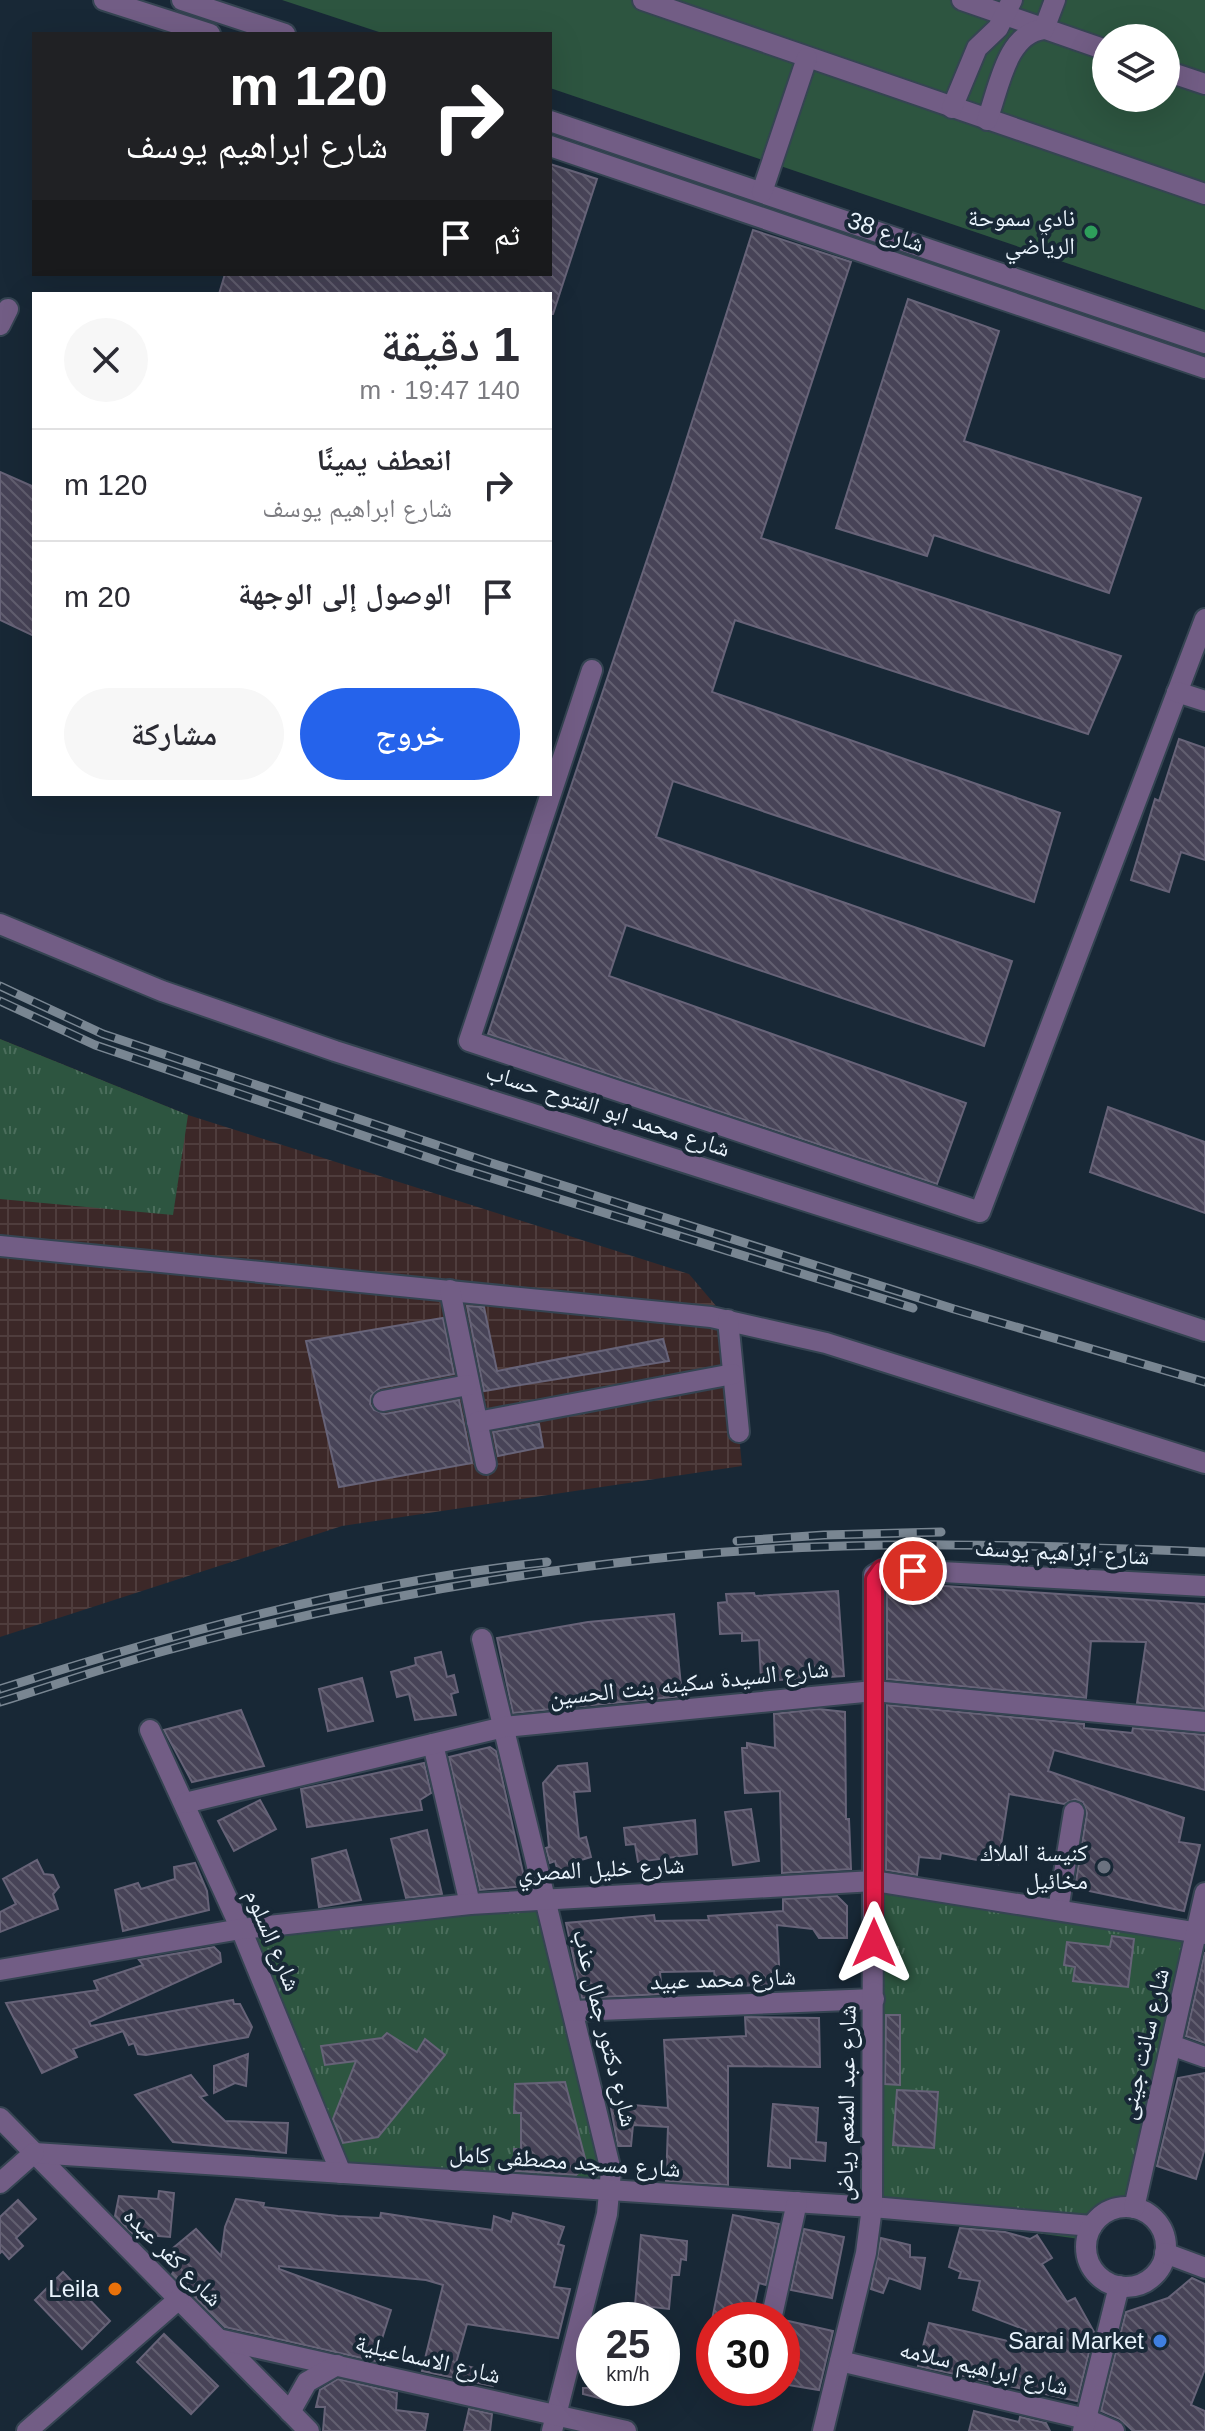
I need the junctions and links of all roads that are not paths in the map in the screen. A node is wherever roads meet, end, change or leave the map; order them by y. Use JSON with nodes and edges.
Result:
{"nodes":[{"id":1,"x":104,"y":0,"type":"edge"},
{"id":2,"x":182,"y":0,"type":"edge"},
{"id":3,"x":643,"y":0,"type":"edge"},
{"id":4,"x":963,"y":0,"type":"edge"},
{"id":5,"x":1055,"y":0,"type":"edge"},
{"id":6,"x":1009,"y":8,"type":"edge"},
{"id":7,"x":1044,"y":29,"type":"junction"},
{"id":8,"x":204,"y":32,"type":"edge"},
{"id":9,"x":279,"y":32,"type":"edge"},
{"id":10,"x":1092,"y":45,"type":"edge"},
{"id":11,"x":807,"y":58,"type":"junction"},
{"id":12,"x":1180,"y":76,"type":"edge"},
{"id":13,"x":1205,"y":84,"type":"edge"},
{"id":14,"x":952,"y":108,"type":"junction"},
{"id":15,"x":987,"y":120,"type":"junction"},
{"id":16,"x":552,"y":122,"type":"edge"},
{"id":17,"x":552,"y":147,"type":"edge"},
{"id":18,"x":762,"y":192,"type":"junction"},
{"id":19,"x":1205,"y":194,"type":"edge"},
{"id":20,"x":1064,"y":295,"type":"junction"},
{"id":21,"x":1055,"y":317,"type":"junction"},
{"id":22,"x":1205,"y":343,"type":"edge"},
{"id":23,"x":1205,"y":368,"type":"edge"},
{"id":24,"x":1205,"y":619,"type":"edge"},
{"id":25,"x":592,"y":670,"type":"dead end"},
{"id":26,"x":1177,"y":692,"type":"junction"},
{"id":27,"x":1205,"y":701,"type":"edge"},
{"id":28,"x":552,"y":791,"type":"edge"},
{"id":29,"x":550,"y":796,"type":"edge"},
{"id":30,"x":0,"y":924,"type":"edge"},
{"id":31,"x":0,"y":1246,"type":"edge"},
{"id":32,"x":450,"y":1290,"type":"junction"},
{"id":33,"x":728,"y":1320,"type":"junction"},
{"id":34,"x":1205,"y":1331,"type":"edge"},
{"id":35,"x":733,"y":1374,"type":"junction"},
{"id":36,"x":468,"y":1385,"type":"junction"},
{"id":37,"x":383,"y":1401,"type":"dead end"},
{"id":38,"x":477,"y":1422,"type":"junction"},
{"id":39,"x":739,"y":1432,"type":"dead end"},
{"id":40,"x":1205,"y":1463,"type":"edge"},
{"id":41,"x":486,"y":1464,"type":"dead end"},
{"id":42,"x":874,"y":1579,"type":"joint"},
{"id":43,"x":1205,"y":1586,"type":"edge"},
{"id":44,"x":482,"y":1639,"type":"dead end"},
{"id":45,"x":874,"y":1691,"type":"junction"},
{"id":46,"x":1205,"y":1722,"type":"edge"},
{"id":47,"x":504,"y":1727,"type":"junction"},
{"id":48,"x":150,"y":1730,"type":"dead end"},
{"id":49,"x":433,"y":1744,"type":"junction"},
{"id":50,"x":185,"y":1803,"type":"junction"},
{"id":51,"x":1074,"y":1812,"type":"dead end"},
{"id":52,"x":874,"y":1881,"type":"junction"},
{"id":53,"x":1205,"y":1893,"type":"edge"},
{"id":54,"x":546,"y":1897,"type":"junction"},
{"id":55,"x":1059,"y":1903,"type":"junction"},
{"id":56,"x":470,"y":1904,"type":"junction"},
{"id":57,"x":1127,"y":1908,"type":"dead end"},
{"id":58,"x":241,"y":1929,"type":"junction"},
{"id":59,"x":1201,"y":1932,"type":"edge"},
{"id":60,"x":0,"y":1970,"type":"edge"},
{"id":61,"x":874,"y":1999,"type":"junction"},
{"id":62,"x":574,"y":2011,"type":"junction"},
{"id":63,"x":1171,"y":2045,"type":"junction"},
{"id":64,"x":1205,"y":2057,"type":"edge"},
{"id":65,"x":0,"y":2118,"type":"edge"},
{"id":66,"x":34,"y":2153,"type":"junction"},
{"id":67,"x":341,"y":2173,"type":"junction"},
{"id":68,"x":0,"y":2183,"type":"edge"},
{"id":69,"x":610,"y":2190,"type":"junction"},
{"id":70,"x":797,"y":2202,"type":"junction"},
{"id":71,"x":872,"y":2207,"type":"junction"},
{"id":72,"x":1134,"y":2208,"type":"junction"},
{"id":73,"x":1092,"y":2226,"type":"junction"},
{"id":74,"x":1165,"y":2253,"type":"junction"},
{"id":75,"x":1205,"y":2268,"type":"edge"},
{"id":76,"x":1119,"y":2286,"type":"junction"},
{"id":77,"x":179,"y":2299,"type":"junction"},
{"id":78,"x":775,"y":2302,"type":"edge"},
{"id":79,"x":218,"y":2339,"type":"junction"},
{"id":80,"x":840,"y":2361,"type":"junction"},
{"id":81,"x":337,"y":2365,"type":"junction"},
{"id":82,"x":290,"y":2412,"type":"junction"},
{"id":83,"x":554,"y":2423,"type":"edge"},
{"id":84,"x":1085,"y":2425,"type":"edge"},
{"id":85,"x":27,"y":2431,"type":"edge"},
{"id":86,"x":309,"y":2431,"type":"edge"},
{"id":87,"x":626,"y":2431,"type":"edge"},
{"id":88,"x":823,"y":2431,"type":"edge"},
{"id":89,"x":1114,"y":2431,"type":"edge"}],
"edges":[{"from":1,"to":8,"type":"street"},
{"from":2,"to":9,"type":"street"},
{"from":3,"to":11,"type":"street"},
{"from":4,"to":6,"type":"street"},
{"from":5,"to":7,"type":"street"},
{"from":6,"to":7,"type":"street"},
{"from":6,"to":14,"type":"street"},
{"from":7,"to":10,"type":"street"},
{"from":7,"to":15,"type":"street"},
{"from":11,"to":14,"type":"street"},
{"from":11,"to":18,"type":"street"},
{"from":12,"to":13,"type":"street"},
{"from":14,"to":15,"type":"street"},
{"from":15,"to":19,"type":"street"},
{"from":16,"to":18,"type":"street","name":"شارع 38"},
{"from":17,"to":21,"type":"street","name":"شارع 38"},
{"from":18,"to":20,"type":"street","name":"شارع 38"},
{"from":20,"to":21,"type":"street"},
{"from":20,"to":22,"type":"street","name":"شارع 38"},
{"from":21,"to":23,"type":"street","name":"شارع 38"},
{"from":24,"to":26,"type":"street"},
{"from":25,"to":28,"type":"street"},
{"from":26,"to":27,"type":"street"},
{"from":26,"to":29,"type":"street"},
{"from":30,"to":34,"type":"street","name":"شارع محمد ابو الفتوح حساب"},
{"from":31,"to":32,"type":"street"},
{"from":32,"to":33,"type":"street"},
{"from":32,"to":36,"type":"street"},
{"from":33,"to":35,"type":"street"},
{"from":33,"to":40,"type":"street"},
{"from":35,"to":38,"type":"street"},
{"from":35,"to":39,"type":"street"},
{"from":36,"to":37,"type":"street"},
{"from":36,"to":38,"type":"street"},
{"from":38,"to":41,"type":"street"},
{"from":42,"to":43,"type":"street","name":"شارع ابراهيم يوسف"},
{"from":42,"to":45,"type":"street","name":"شارع عبد المنعم رياض"},
{"from":44,"to":47,"type":"street","name":"شارع دكتور جمال عذب"},
{"from":45,"to":46,"type":"street","name":"شارع السيدة سكينه بنت الحسين"},
{"from":45,"to":47,"type":"street","name":"شارع السيدة سكينه بنت الحسين"},
{"from":45,"to":52,"type":"street","name":"شارع عبد المنعم رياض"},
{"from":47,"to":49,"type":"street","name":"شارع السيدة سكينه بنت الحسين"},
{"from":47,"to":54,"type":"street","name":"شارع دكتور جمال عذب"},
{"from":48,"to":50,"type":"street","name":"شارع السلوم"},
{"from":49,"to":50,"type":"street","name":"شارع السيدة سكينه بنت الحسين"},
{"from":49,"to":56,"type":"street"},
{"from":50,"to":58,"type":"street","name":"شارع السلوم"},
{"from":51,"to":55,"type":"street"},
{"from":52,"to":54,"type":"street","name":"شارع خليل المصري"},
{"from":52,"to":55,"type":"street","name":"شارع خليل المصري"},
{"from":52,"to":61,"type":"street","name":"شارع عبد المنعم رياض"},
{"from":53,"to":59,"type":"street","name":"شارع سانت جينى"},
{"from":54,"to":56,"type":"street","name":"شارع خليل المصري"},
{"from":54,"to":62,"type":"street","name":"شارع دكتور جمال عذب"},
{"from":55,"to":57,"type":"street"},
{"from":55,"to":59,"type":"street","name":"شارع خليل المصري"},
{"from":56,"to":58,"type":"street","name":"شارع خليل المصري"},
{"from":58,"to":60,"type":"street","name":"شارع خليل المصري"},
{"from":58,"to":67,"type":"street","name":"شارع السلوم"},
{"from":59,"to":63,"type":"street","name":"شارع سانت جينى"},
{"from":61,"to":62,"type":"street","name":"شارع محمد عبيد"},
{"from":61,"to":71,"type":"street","name":"شارع عبد المنعم رياض"},
{"from":62,"to":69,"type":"street","name":"شارع دكتور جمال عذب"},
{"from":63,"to":64,"type":"street"},
{"from":63,"to":72,"type":"street","name":"شارع سانت جينى"},
{"from":65,"to":66,"type":"street","name":"شارع كفر عبده"},
{"from":66,"to":67,"type":"street","name":"شارع مسجد مصطفى كامل"},
{"from":66,"to":68,"type":"street"},
{"from":66,"to":77,"type":"street","name":"شارع كفر عبده"},
{"from":67,"to":69,"type":"street","name":"شارع مسجد مصطفى كامل"},
{"from":69,"to":70,"type":"street","name":"شارع مسجد مصطفى كامل"},
{"from":69,"to":83,"type":"street","name":"شارع دكتور جمال عذب"},
{"from":70,"to":71,"type":"street","name":"شارع مسجد مصطفى كامل"},
{"from":70,"to":78,"type":"street"},
{"from":71,"to":73,"type":"street","name":"شارع مسجد مصطفى كامل"},
{"from":71,"to":80,"type":"street","name":"شارع عبد المنعم رياض"},
{"from":72,"to":73,"type":"street"},
{"from":72,"to":74,"type":"street"},
{"from":73,"to":76,"type":"street"},
{"from":74,"to":75,"type":"street"},
{"from":74,"to":76,"type":"street"},
{"from":76,"to":84,"type":"street"},
{"from":77,"to":79,"type":"street","name":"شارع كفر عبده"},
{"from":77,"to":85,"type":"street"},
{"from":79,"to":81,"type":"street","name":"شارع الاسماعيلية"},
{"from":79,"to":82,"type":"street","name":"شارع كفر عبده"},
{"from":80,"to":84,"type":"street","name":"شارع ابراهيم سلامه"},
{"from":80,"to":88,"type":"street","name":"شارع عبد المنعم رياض"},
{"from":81,"to":82,"type":"street"},
{"from":81,"to":83,"type":"street","name":"شارع الاسماعيلية"},
{"from":82,"to":86,"type":"street","name":"شارع كفر عبده"},
{"from":83,"to":87,"type":"street","name":"شارع الاسماعيلية"},
{"from":84,"to":89,"type":"street","name":"شارع ابراهيم سلامه"}]}
